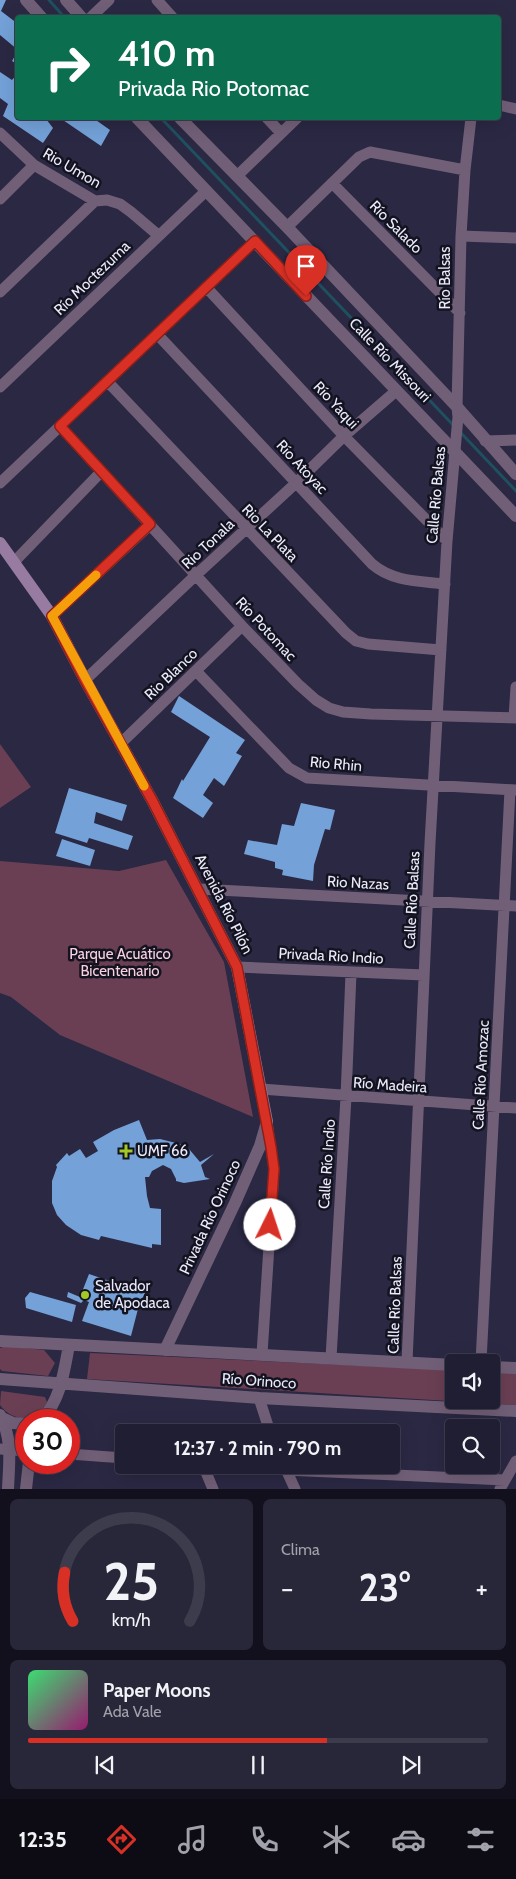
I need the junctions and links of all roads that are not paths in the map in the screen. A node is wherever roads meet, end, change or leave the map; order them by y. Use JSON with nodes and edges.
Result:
{"nodes":[{"id":1,"x":26,"y":0,"type":"edge"},
{"id":2,"x":66,"y":0,"type":"edge"},
{"id":3,"x":109,"y":0,"type":"edge"},
{"id":4,"x":157,"y":0,"type":"edge"},
{"id":5,"x":39,"y":15,"type":"edge"},
{"id":6,"x":79,"y":15,"type":"edge"},
{"id":7,"x":93,"y":15,"type":"edge"},
{"id":8,"x":170,"y":15,"type":"edge"},
{"id":9,"x":501,"y":105,"type":"edge"},
{"id":10,"x":516,"y":109,"type":"edge"},
{"id":11,"x":139,"y":120,"type":"edge"},
{"id":12,"x":182,"y":120,"type":"edge"},
{"id":13,"x":268,"y":120,"type":"edge"},
{"id":14,"x":295,"y":120,"type":"edge"},
{"id":15,"x":471,"y":120,"type":"edge"},
{"id":16,"x":280,"y":132,"type":"junction"},
{"id":17,"x":0,"y":133,"type":"edge"},
{"id":18,"x":34,"y":165,"type":"junction"},
{"id":19,"x":465,"y":170,"type":"junction"},
{"id":20,"x":237,"y":176,"type":"junction"},
{"id":21,"x":332,"y":183,"type":"junction"},
{"id":22,"x":206,"y":191,"type":"junction"},
{"id":23,"x":0,"y":199,"type":"edge"},
{"id":24,"x":95,"y":201,"type":"junction"},
{"id":25,"x":287,"y":227,"type":"junction"},
{"id":26,"x":158,"y":235,"type":"junction"},
{"id":27,"x":460,"y":236,"type":"junction"},
{"id":28,"x":516,"y":238,"type":"edge"},
{"id":29,"x":255,"y":241,"type":"junction"},
{"id":30,"x":206,"y":287,"type":"junction"},
{"id":31,"x":0,"y":292,"type":"edge"},
{"id":32,"x":460,"y":313,"type":"junction"},
{"id":33,"x":157,"y":334,"type":"junction"},
{"id":34,"x":107,"y":381,"type":"junction"},
{"id":35,"x":0,"y":387,"type":"edge"},
{"id":36,"x":396,"y":391,"type":"junction"},
{"id":37,"x":458,"y":412,"type":"junction"},
{"id":38,"x":60,"y":426,"type":"junction"},
{"id":39,"x":344,"y":436,"type":"junction"},
{"id":40,"x":485,"y":440,"type":"junction"},
{"id":41,"x":516,"y":440,"type":"edge"},
{"id":42,"x":456,"y":446,"type":"junction"},
{"id":43,"x":101,"y":472,"type":"junction"},
{"id":44,"x":516,"y":474,"type":"edge"},
{"id":45,"x":0,"y":483,"type":"edge"},
{"id":46,"x":296,"y":483,"type":"junction"},
{"id":47,"x":516,"y":516,"type":"edge"},
{"id":48,"x":150,"y":524,"type":"junction"},
{"id":49,"x":246,"y":529,"type":"junction"},
{"id":50,"x":447,"y":541,"type":"junction"},
{"id":51,"x":0,"y":544,"type":"edge"},
{"id":52,"x":14,"y":562,"type":"junction"},
{"id":53,"x":196,"y":575,"type":"junction"},
{"id":54,"x":445,"y":584,"type":"junction"},
{"id":55,"x":52,"y":616,"type":"junction"},
{"id":56,"x":242,"y":626,"type":"junction"},
{"id":57,"x":440,"y":650,"type":"junction"},
{"id":58,"x":196,"y":671,"type":"junction"},
{"id":59,"x":85,"y":680,"type":"junction"},
{"id":60,"x":516,"y":687,"type":"edge"},
{"id":61,"x":437,"y":716,"type":"junction"},
{"id":62,"x":515,"y":718,"type":"edge"},
{"id":63,"x":120,"y":744,"type":"junction"},
{"id":64,"x":433,"y":785,"type":"junction"},
{"id":65,"x":513,"y":790,"type":"edge"},
{"id":66,"x":199,"y":889,"type":"junction"},
{"id":67,"x":427,"y":902,"type":"junction"},
{"id":68,"x":510,"y":906,"type":"edge"},
{"id":69,"x":237,"y":967,"type":"junction"},
{"id":70,"x":351,"y":973,"type":"junction"},
{"id":71,"x":424,"y":975,"type":"junction"},
{"id":72,"x":261,"y":1089,"type":"junction"},
{"id":73,"x":346,"y":1097,"type":"junction"},
{"id":74,"x":420,"y":1102,"type":"junction"},
{"id":75,"x":494,"y":1107,"type":"junction"},
{"id":76,"x":516,"y":1108,"type":"edge"},
{"id":77,"x":267,"y":1122,"type":"junction"},
{"id":78,"x":0,"y":1341,"type":"edge"},
{"id":79,"x":69,"y":1345,"type":"junction"},
{"id":80,"x":165,"y":1350,"type":"junction"},
{"id":81,"x":262,"y":1354,"type":"junction"},
{"id":82,"x":481,"y":1354,"type":"edge"},
{"id":83,"x":331,"y":1358,"type":"junction"},
{"id":84,"x":407,"y":1362,"type":"junction"},
{"id":85,"x":445,"y":1364,"type":"edge"},
{"id":86,"x":500,"y":1367,"type":"edge"},
{"id":87,"x":516,"y":1368,"type":"edge"},
{"id":88,"x":0,"y":1379,"type":"edge"},
{"id":89,"x":61,"y":1384,"type":"junction"},
{"id":90,"x":259,"y":1398,"type":"junction"},
{"id":91,"x":50,"y":1409,"type":"edge"},
{"id":92,"x":516,"y":1412,"type":"edge"},
{"id":93,"x":1,"y":1417,"type":"edge"},
{"id":94,"x":15,"y":1423,"type":"edge"},
{"id":95,"x":267,"y":1424,"type":"edge"},
{"id":96,"x":5,"y":1450,"type":"edge"},
{"id":97,"x":80,"y":1455,"type":"edge"},
{"id":98,"x":115,"y":1457,"type":"edge"},
{"id":99,"x":516,"y":1461,"type":"edge"},
{"id":100,"x":28,"y":1474,"type":"edge"},
{"id":101,"x":207,"y":1474,"type":"edge"},
{"id":102,"x":288,"y":1474,"type":"edge"},
{"id":103,"x":362,"y":1474,"type":"edge"},
{"id":104,"x":502,"y":1485,"type":"edge"},
{"id":105,"x":8,"y":1489,"type":"edge"},
{"id":106,"x":26,"y":1489,"type":"edge"},
{"id":107,"x":213,"y":1489,"type":"edge"},
{"id":108,"x":295,"y":1489,"type":"edge"}],
"edges":[{"from":1,"to":5,"type":"street"},
{"from":2,"to":6,"type":"street"},
{"from":3,"to":7,"type":"street"},
{"from":4,"to":8,"type":"street"},
{"from":9,"to":10,"type":"street"},
{"from":11,"to":22,"type":"street","name":"Calle Río Missouri"},
{"from":12,"to":20,"type":"street","name":"Calle Río Missouri"},
{"from":13,"to":16,"type":"street"},
{"from":14,"to":16,"type":"street"},
{"from":15,"to":19,"type":"street","name":"Río Balsas"},
{"from":16,"to":20,"type":"street"},
{"from":17,"to":18,"type":"street","name":"Rio Umon"},
{"from":18,"to":23,"type":"street"},
{"from":18,"to":24,"type":"street","name":"Rio Umon"},
{"from":19,"to":21,"type":"street"},
{"from":19,"to":27,"type":"street","name":"Río Balsas"},
{"from":20,"to":25,"type":"street","name":"Calle Río Missouri"},
{"from":21,"to":25,"type":"street"},
{"from":21,"to":32,"type":"street","name":"Río Salado"},
{"from":22,"to":26,"type":"street","name":"Río Moctezuma"},
{"from":22,"to":29,"type":"street","name":"Calle Río Missouri"},
{"from":24,"to":26,"type":"street","name":"Rio Umon"},
{"from":24,"to":31,"type":"street"},
{"from":25,"to":37,"type":"street","name":"Calle Río Missouri"},
{"from":26,"to":35,"type":"street","name":"Río Moctezuma"},
{"from":27,"to":28,"type":"street"},
{"from":27,"to":32,"type":"street","name":"Río Balsas"},
{"from":29,"to":30,"type":"street"},
{"from":29,"to":36,"type":"street","name":"Calle Río Missouri"},
{"from":30,"to":33,"type":"street"},
{"from":30,"to":39,"type":"street","name":"Río Yaqui"},
{"from":32,"to":37,"type":"street","name":"Río Balsas"},
{"from":33,"to":34,"type":"street"},
{"from":33,"to":46,"type":"street","name":"Río Atoyac"},
{"from":34,"to":38,"type":"street"},
{"from":34,"to":49,"type":"street","name":"Rio La Plata"},
{"from":36,"to":39,"type":"street","name":"Rio Tonala"},
{"from":36,"to":42,"type":"street","name":"Calle Río Missouri"},
{"from":37,"to":40,"type":"street","name":"Calle Río Missouri"},
{"from":37,"to":42,"type":"street","name":"Río Balsas"},
{"from":38,"to":43,"type":"street","name":"Río Potomac"},
{"from":38,"to":45,"type":"street"},
{"from":39,"to":46,"type":"street","name":"Rio Tonala"},
{"from":39,"to":50,"type":"street","name":"Río Yaqui"},
{"from":40,"to":41,"type":"street"},
{"from":40,"to":44,"type":"street","name":"Calle Río Missouri"},
{"from":42,"to":47,"type":"street","name":"Calle Río Missouri"},
{"from":42,"to":50,"type":"street","name":"Calle Río Balsas"},
{"from":43,"to":48,"type":"street","name":"Río Potomac"},
{"from":43,"to":52,"type":"street"},
{"from":46,"to":49,"type":"street","name":"Rio Tonala"},
{"from":46,"to":54,"type":"street","name":"Río Atoyac"},
{"from":48,"to":53,"type":"street","name":"Río Potomac"},
{"from":48,"to":55,"type":"street"},
{"from":49,"to":53,"type":"street","name":"Rio Tonala"},
{"from":49,"to":57,"type":"street","name":"Rio La Plata"},
{"from":50,"to":54,"type":"street","name":"Calle Río Balsas"},
{"from":51,"to":52,"type":"main road","name":"Avenida Río Pilón"},
{"from":52,"to":55,"type":"main road","name":"Avenida Río Pilón"},
{"from":53,"to":56,"type":"street","name":"Río Potomac"},
{"from":53,"to":59,"type":"street","name":"Rio Tonala"},
{"from":54,"to":57,"type":"street","name":"Calle Río Balsas"},
{"from":55,"to":59,"type":"main road","name":"Avenida Río Pilón"},
{"from":56,"to":58,"type":"street","name":"Rio Blanco"},
{"from":56,"to":61,"type":"street","name":"Río Potomac"},
{"from":57,"to":61,"type":"street","name":"Calle Río Balsas"},
{"from":58,"to":63,"type":"street","name":"Rio Blanco"},
{"from":58,"to":64,"type":"street","name":"Rio Rhin"},
{"from":59,"to":63,"type":"main road","name":"Avenida Río Pilón"},
{"from":60,"to":62,"type":"street"},
{"from":61,"to":62,"type":"street","name":"Río Potomac"},
{"from":61,"to":64,"type":"street","name":"Calle Río Balsas"},
{"from":63,"to":66,"type":"main road","name":"Avenida Río Pilón"},
{"from":64,"to":65,"type":"street","name":"Rio Rhin"},
{"from":64,"to":67,"type":"street","name":"Calle Río Balsas"},
{"from":65,"to":68,"type":"street","name":"Calle Río Amozac"},
{"from":66,"to":67,"type":"street","name":"Rio Nazas"},
{"from":66,"to":69,"type":"main road","name":"Avenida Río Pilón"},
{"from":67,"to":68,"type":"street","name":"Rio Nazas"},
{"from":67,"to":71,"type":"street","name":"Calle Río Balsas"},
{"from":68,"to":75,"type":"street","name":"Calle Río Amozac"},
{"from":69,"to":70,"type":"street","name":"Privada Rio Indio"},
{"from":69,"to":72,"type":"main road","name":"Avenida Río Pilón"},
{"from":70,"to":71,"type":"street","name":"Privada Rio Indio"},
{"from":70,"to":73,"type":"street","name":"Calle Río Indio"},
{"from":71,"to":74,"type":"street","name":"Calle Río Balsas"},
{"from":72,"to":73,"type":"street","name":"Río Madeira"},
{"from":72,"to":77,"type":"main road","name":"Avenida Río Pilón"},
{"from":73,"to":74,"type":"street","name":"Río Madeira"},
{"from":73,"to":83,"type":"street","name":"Calle Río Indio"},
{"from":74,"to":75,"type":"street","name":"Río Madeira"},
{"from":74,"to":84,"type":"street","name":"Calle Río Balsas"},
{"from":75,"to":76,"type":"street","name":"Río Madeira"},
{"from":75,"to":82,"type":"street","name":"Calle Río Amozac"},
{"from":77,"to":80,"type":"street","name":"Privada Río Orinoco"},
{"from":77,"to":81,"type":"street","name":"Avenida Río Pilón"},
{"from":78,"to":79,"type":"street","name":"Río Orinoco"},
{"from":79,"to":80,"type":"street","name":"Río Orinoco"},
{"from":79,"to":89,"type":"street"},
{"from":80,"to":81,"type":"street","name":"Río Orinoco"},
{"from":81,"to":83,"type":"street","name":"Río Orinoco"},
{"from":83,"to":84,"type":"street","name":"Río Orinoco"},
{"from":84,"to":85,"type":"street","name":"Río Orinoco"},
{"from":86,"to":87,"type":"street"},
{"from":88,"to":89,"type":"street","name":"Río Orinoco"},
{"from":89,"to":90,"type":"street","name":"Río Orinoco"},
{"from":89,"to":91,"type":"street"},
{"from":90,"to":92,"type":"street","name":"Río Orinoco"},
{"from":90,"to":95,"type":"street"},
{"from":93,"to":94,"type":"street"},
{"from":93,"to":96,"type":"street"},
{"from":96,"to":105,"type":"street"},
{"from":97,"to":98,"type":"street"},
{"from":99,"to":104,"type":"street"},
{"from":100,"to":106,"type":"street"},
{"from":101,"to":107,"type":"street"},
{"from":102,"to":108,"type":"street"},
{"from":103,"to":104,"type":"street"}]}
